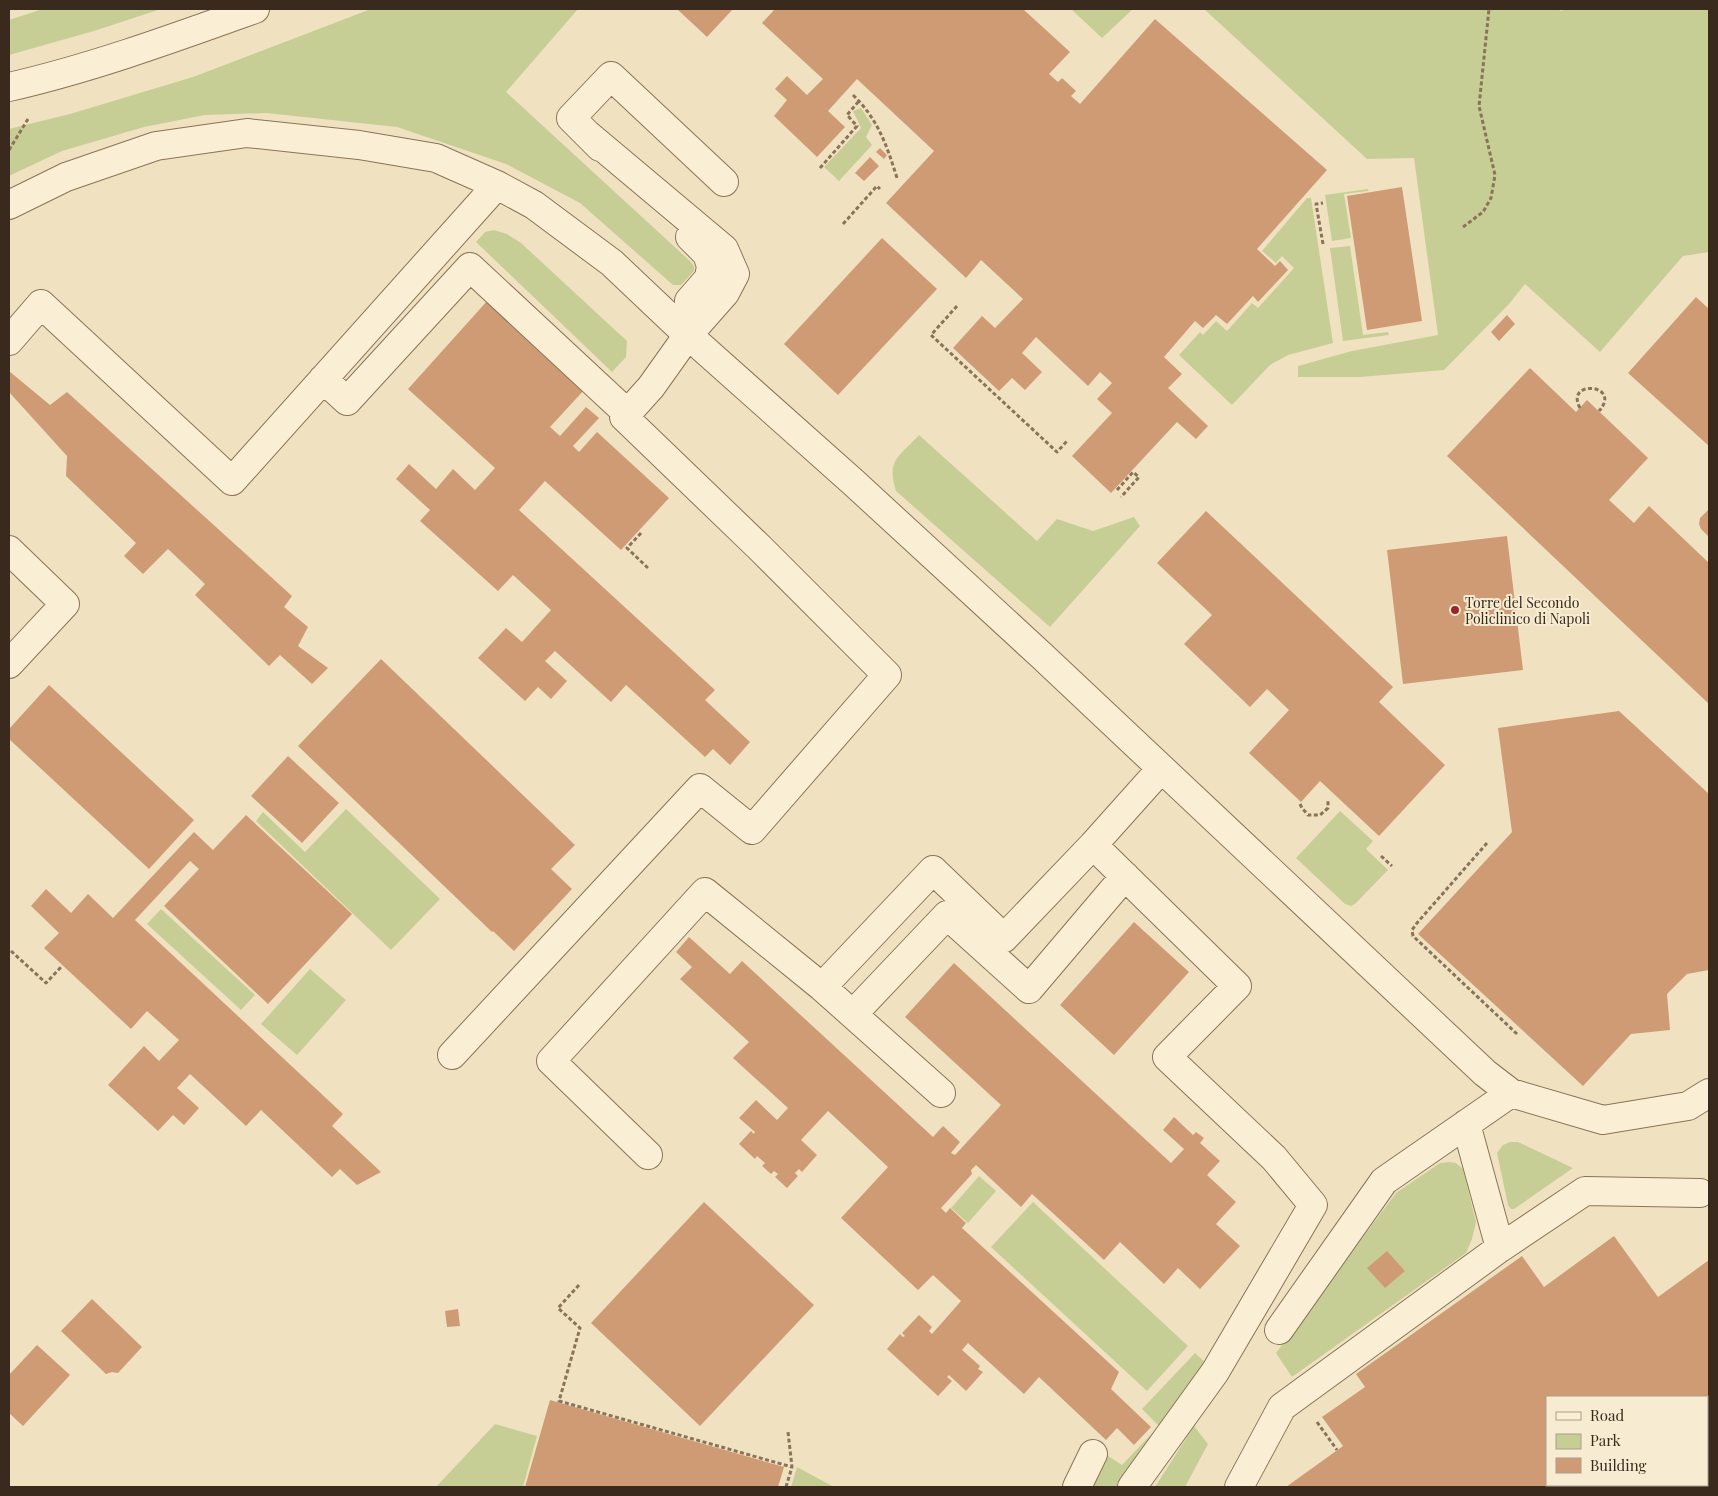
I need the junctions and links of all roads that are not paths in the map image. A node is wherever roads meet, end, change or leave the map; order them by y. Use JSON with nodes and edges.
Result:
{"nodes":[{"id":1,"x":255,"y":9,"type":"edge"},
{"id":2,"x":9,"y":87,"type":"edge"},
{"id":3,"x":587,"y":134,"type":"junction"},
{"id":4,"x":724,"y":182,"type":"dead end"},
{"id":5,"x":497,"y":185,"type":"junction"},
{"id":6,"x":9,"y":205,"type":"edge"},
{"id":7,"x":689,"y":301,"type":"junction"},
{"id":8,"x":661,"y":309,"type":"junction"},
{"id":9,"x":688,"y":335,"type":"junction"},
{"id":10,"x":9,"y":341,"type":"edge"},
{"id":11,"x":323,"y":379,"type":"junction"},
{"id":12,"x":627,"y":413,"type":"junction"},
{"id":13,"x":9,"y":550,"type":"edge"},
{"id":14,"x":9,"y":664,"type":"edge"},
{"id":15,"x":1161,"y":769,"type":"junction"},
{"id":16,"x":1093,"y":845,"type":"junction"},
{"id":17,"x":1125,"y":876,"type":"junction"},
{"id":18,"x":822,"y":986,"type":"junction"},
{"id":19,"x":853,"y":1014,"type":"junction"},
{"id":20,"x":452,"y":1054,"type":"dead end"},
{"id":21,"x":941,"y":1093,"type":"dead end"},
{"id":22,"x":1511,"y":1093,"type":"junction"},
{"id":23,"x":1709,"y":1093,"type":"edge"},
{"id":24,"x":1466,"y":1124,"type":"junction"},
{"id":25,"x":648,"y":1155,"type":"dead end"},
{"id":26,"x":1700,"y":1193,"type":"dead end"},
{"id":27,"x":1500,"y":1248,"type":"junction"},
{"id":28,"x":1279,"y":1330,"type":"dead end"},
{"id":29,"x":1093,"y":1454,"type":"dead end"},
{"id":30,"x":1077,"y":1487,"type":"edge"},
{"id":31,"x":1132,"y":1487,"type":"edge"},
{"id":32,"x":1239,"y":1487,"type":"edge"}],
"edges":[{"from":1,"to":2,"type":"lane"},
{"from":3,"to":4,"type":"lane"},
{"from":3,"to":7,"type":"lane"},
{"from":3,"to":9,"type":"lane"},
{"from":5,"to":6,"type":"lane"},
{"from":5,"to":8,"type":"lane"},
{"from":5,"to":11,"type":"lane"},
{"from":7,"to":8,"type":"lane"},
{"from":7,"to":9,"type":"lane"},
{"from":8,"to":9,"type":"lane"},
{"from":9,"to":12,"type":"lane"},
{"from":9,"to":15,"type":"lane"},
{"from":10,"to":11,"type":"lane"},
{"from":11,"to":12,"type":"lane"},
{"from":12,"to":20,"type":"lane"},
{"from":13,"to":14,"type":"lane"},
{"from":15,"to":16,"type":"lane"},
{"from":15,"to":22,"type":"lane"},
{"from":16,"to":17,"type":"lane"},
{"from":16,"to":18,"type":"lane"},
{"from":17,"to":19,"type":"lane"},
{"from":17,"to":31,"type":"lane"},
{"from":18,"to":19,"type":"lane"},
{"from":18,"to":25,"type":"lane"},
{"from":19,"to":21,"type":"lane"},
{"from":22,"to":23,"type":"lane"},
{"from":22,"to":24,"type":"lane"},
{"from":24,"to":27,"type":"lane"},
{"from":24,"to":28,"type":"lane"},
{"from":26,"to":27,"type":"lane"},
{"from":27,"to":32,"type":"lane"},
{"from":29,"to":30,"type":"lane"}]}
